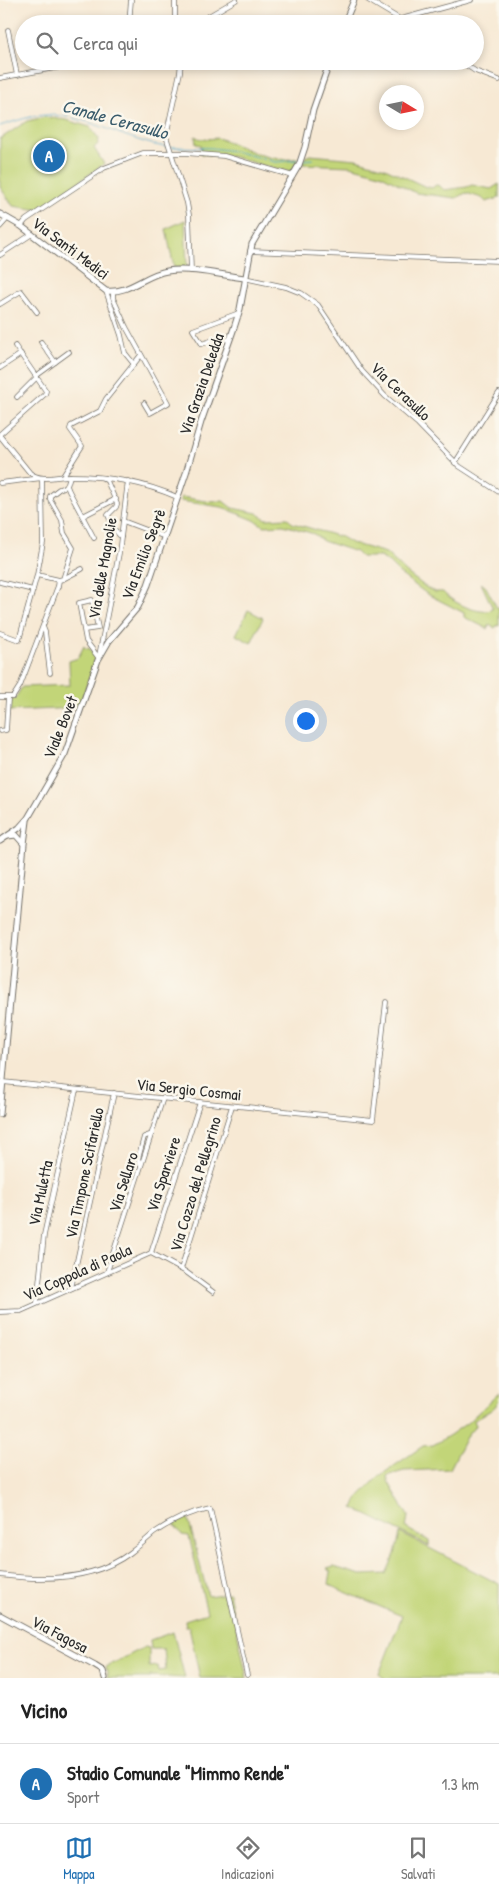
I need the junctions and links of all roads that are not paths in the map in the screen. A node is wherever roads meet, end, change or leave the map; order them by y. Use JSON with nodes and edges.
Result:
{"nodes":[{"id":1,"x":131,"y":0,"type":"edge"},
{"id":2,"x":175,"y":0,"type":"edge"},
{"id":3,"x":236,"y":0,"type":"edge"},
{"id":4,"x":354,"y":0,"type":"edge"},
{"id":5,"x":368,"y":0,"type":"edge"},
{"id":6,"x":471,"y":0,"type":"edge"},
{"id":7,"x":130,"y":15,"type":"edge"},
{"id":8,"x":175,"y":15,"type":"edge"},
{"id":9,"x":210,"y":15,"type":"edge"},
{"id":10,"x":348,"y":15,"type":"edge"},
{"id":11,"x":394,"y":15,"type":"edge"},
{"id":12,"x":416,"y":15,"type":"edge"},
{"id":13,"x":8,"y":30,"type":"dead end"},
{"id":14,"x":15,"y":65,"type":"edge"},
{"id":15,"x":16,"y":70,"type":"edge"},
{"id":16,"x":44,"y":70,"type":"edge"},
{"id":17,"x":180,"y":70,"type":"edge"},
{"id":18,"x":327,"y":70,"type":"edge"},
{"id":19,"x":473,"y":70,"type":"edge"},
{"id":20,"x":17,"y":75,"type":"junction"},
{"id":21,"x":0,"y":78,"type":"edge"},
{"id":22,"x":499,"y":80,"type":"edge"},
{"id":23,"x":171,"y":153,"type":"junction"},
{"id":24,"x":293,"y":176,"type":"junction"},
{"id":25,"x":0,"y":214,"type":"edge"},
{"id":26,"x":8,"y":218,"type":"junction"},
{"id":27,"x":21,"y":226,"type":"junction"},
{"id":28,"x":0,"y":227,"type":"edge"},
{"id":29,"x":32,"y":234,"type":"junction"},
{"id":30,"x":250,"y":251,"type":"junction"},
{"id":31,"x":0,"y":255,"type":"edge"},
{"id":32,"x":499,"y":261,"type":"edge"},
{"id":33,"x":191,"y":271,"type":"junction"},
{"id":34,"x":244,"y":278,"type":"junction"},
{"id":35,"x":113,"y":292,"type":"junction"},
{"id":36,"x":106,"y":293,"type":"junction"},
{"id":37,"x":113,"y":298,"type":"junction"},
{"id":38,"x":0,"y":304,"type":"edge"},
{"id":39,"x":37,"y":312,"type":"dead end"},
{"id":40,"x":239,"y":313,"type":"junction"},
{"id":41,"x":229,"y":340,"type":"junction"},
{"id":42,"x":41,"y":342,"type":"dead end"},
{"id":43,"x":15,"y":346,"type":"dead end"},
{"id":44,"x":69,"y":352,"type":"dead end"},
{"id":45,"x":21,"y":354,"type":"junction"},
{"id":46,"x":141,"y":355,"type":"junction"},
{"id":47,"x":55,"y":362,"type":"junction"},
{"id":48,"x":133,"y":363,"type":"junction"},
{"id":49,"x":0,"y":368,"type":"edge"},
{"id":50,"x":37,"y":377,"type":"junction"},
{"id":51,"x":499,"y":393,"type":"edge"},
{"id":52,"x":17,"y":397,"type":"dead end"},
{"id":53,"x":144,"y":403,"type":"dead end"},
{"id":54,"x":0,"y":435,"type":"edge"},
{"id":55,"x":456,"y":463,"type":"junction"},
{"id":56,"x":63,"y":476,"type":"junction"},
{"id":57,"x":70,"y":476,"type":"junction"},
{"id":58,"x":101,"y":477,"type":"junction"},
{"id":59,"x":42,"y":478,"type":"junction"},
{"id":60,"x":128,"y":481,"type":"junction"},
{"id":61,"x":0,"y":483,"type":"edge"},
{"id":62,"x":68,"y":486,"type":"junction"},
{"id":63,"x":499,"y":492,"type":"edge"},
{"id":64,"x":177,"y":497,"type":"junction"},
{"id":65,"x":116,"y":499,"type":"junction"},
{"id":66,"x":83,"y":516,"type":"junction"},
{"id":67,"x":123,"y":521,"type":"junction"},
{"id":68,"x":121,"y":537,"type":"junction"},
{"id":69,"x":165,"y":537,"type":"junction"},
{"id":70,"x":94,"y":538,"type":"dead end"},
{"id":71,"x":82,"y":568,"type":"dead end"},
{"id":72,"x":37,"y":575,"type":"junction"},
{"id":73,"x":61,"y":580,"type":"junction"},
{"id":74,"x":0,"y":582,"type":"edge"},
{"id":75,"x":33,"y":590,"type":"junction"},
{"id":76,"x":43,"y":627,"type":"junction"},
{"id":77,"x":84,"y":630,"type":"junction"},
{"id":78,"x":103,"y":632,"type":"junction"},
{"id":79,"x":0,"y":633,"type":"edge"},
{"id":80,"x":109,"y":641,"type":"junction"},
{"id":81,"x":88,"y":645,"type":"junction"},
{"id":82,"x":100,"y":645,"type":"junction"},
{"id":83,"x":98,"y":660,"type":"junction"},
{"id":84,"x":50,"y":673,"type":"dead end"},
{"id":85,"x":0,"y":697,"type":"edge"},
{"id":86,"x":8,"y":698,"type":"junction"},
{"id":87,"x":0,"y":730,"type":"edge"},
{"id":88,"x":28,"y":818,"type":"junction"},
{"id":89,"x":7,"y":836,"type":"junction"},
{"id":90,"x":0,"y":841,"type":"edge"},
{"id":91,"x":24,"y":844,"type":"junction"},
{"id":92,"x":386,"y":1002,"type":"dead end"},
{"id":93,"x":3,"y":1082,"type":"junction"},
{"id":94,"x":76,"y":1090,"type":"junction"},
{"id":95,"x":114,"y":1094,"type":"junction"},
{"id":96,"x":163,"y":1098,"type":"junction"},
{"id":97,"x":200,"y":1102,"type":"junction"},
{"id":98,"x":232,"y":1106,"type":"junction"},
{"id":99,"x":0,"y":1114,"type":"edge"},
{"id":100,"x":151,"y":1253,"type":"junction"},
{"id":101,"x":181,"y":1269,"type":"junction"},
{"id":102,"x":107,"y":1272,"type":"junction"},
{"id":103,"x":71,"y":1288,"type":"junction"},
{"id":104,"x":213,"y":1292,"type":"dead end"},
{"id":105,"x":37,"y":1303,"type":"junction"},
{"id":106,"x":0,"y":1312,"type":"edge"},
{"id":107,"x":0,"y":1575,"type":"edge"},
{"id":108,"x":0,"y":1615,"type":"edge"},
{"id":109,"x":247,"y":1675,"type":"dead end"},
{"id":110,"x":104,"y":1678,"type":"edge"}],
"edges":[{"from":1,"to":7,"type":"street"},
{"from":2,"to":8,"type":"street"},
{"from":3,"to":9,"type":"street"},
{"from":4,"to":10,"type":"street"},
{"from":5,"to":11,"type":"street"},
{"from":6,"to":12,"type":"street"},
{"from":13,"to":14,"type":"street"},
{"from":15,"to":20,"type":"street"},
{"from":16,"to":20,"type":"street"},
{"from":17,"to":23,"type":"street"},
{"from":18,"to":24,"type":"street","name":"Via Grazia Deledda"},
{"from":19,"to":22,"type":"street"},
{"from":20,"to":21,"type":"street"},
{"from":23,"to":24,"type":"street"},
{"from":23,"to":27,"type":"street"},
{"from":23,"to":33,"type":"street"},
{"from":24,"to":30,"type":"street","name":"Via Grazia Deledda"},
{"from":25,"to":26,"type":"street","name":"Via Santi Medici"},
{"from":26,"to":27,"type":"street","name":"Via Santi Medici"},
{"from":26,"to":28,"type":"street"},
{"from":27,"to":29,"type":"street","name":"Via Santi Medici"},
{"from":29,"to":31,"type":"street"},
{"from":29,"to":36,"type":"street","name":"Via Santi Medici"},
{"from":30,"to":32,"type":"street"},
{"from":30,"to":34,"type":"street","name":"Via Grazia Deledda"},
{"from":33,"to":34,"type":"street","name":"Via Santi Medici"},
{"from":33,"to":35,"type":"street","name":"Via Santi Medici"},
{"from":34,"to":40,"type":"street","name":"Via Grazia Deledda"},
{"from":34,"to":55,"type":"street","name":"Via Cerasullo"},
{"from":35,"to":36,"type":"street","name":"Via Santi Medici"},
{"from":35,"to":37,"type":"street"},
{"from":36,"to":37,"type":"street"},
{"from":36,"to":48,"type":"street"},
{"from":37,"to":46,"type":"street"},
{"from":38,"to":39,"type":"street"},
{"from":40,"to":41,"type":"street","name":"Via Grazia Deledda"},
{"from":40,"to":41,"type":"street"},
{"from":41,"to":64,"type":"street","name":"Via Grazia Deledda"},
{"from":42,"to":47,"type":"street"},
{"from":43,"to":45,"type":"street"},
{"from":44,"to":47,"type":"street"},
{"from":45,"to":49,"type":"street"},
{"from":45,"to":50,"type":"street"},
{"from":46,"to":48,"type":"street"},
{"from":46,"to":53,"type":"street"},
{"from":47,"to":50,"type":"street"},
{"from":48,"to":56,"type":"street"},
{"from":50,"to":52,"type":"street"},
{"from":50,"to":54,"type":"street"},
{"from":51,"to":55,"type":"street"},
{"from":54,"to":59,"type":"street"},
{"from":55,"to":63,"type":"street","name":"Via Cerasullo"},
{"from":56,"to":57,"type":"street"},
{"from":56,"to":59,"type":"street"},
{"from":57,"to":58,"type":"street"},
{"from":57,"to":62,"type":"street"},
{"from":58,"to":60,"type":"street"},
{"from":58,"to":65,"type":"street"},
{"from":59,"to":61,"type":"street"},
{"from":59,"to":72,"type":"street"},
{"from":60,"to":64,"type":"street"},
{"from":60,"to":67,"type":"street","name":"Via delle Magnolie"},
{"from":62,"to":66,"type":"street"},
{"from":62,"to":73,"type":"street"},
{"from":64,"to":69,"type":"street","name":"Via Emilio Segrè"},
{"from":65,"to":66,"type":"street"},
{"from":65,"to":68,"type":"street"},
{"from":66,"to":70,"type":"street"},
{"from":67,"to":68,"type":"street","name":"Via delle Magnolie"},
{"from":67,"to":69,"type":"street"},
{"from":68,"to":78,"type":"street","name":"Via delle Magnolie"},
{"from":69,"to":80,"type":"street","name":"Via Emilio Segrè"},
{"from":71,"to":73,"type":"street"},
{"from":72,"to":73,"type":"street"},
{"from":72,"to":75,"type":"street"},
{"from":73,"to":76,"type":"street"},
{"from":74,"to":75,"type":"street"},
{"from":75,"to":79,"type":"street"},
{"from":76,"to":84,"type":"street"},
{"from":76,"to":86,"type":"street"},
{"from":77,"to":77,"type":"street"},
{"from":77,"to":81,"type":"street"},
{"from":78,"to":80,"type":"street"},
{"from":78,"to":82,"type":"street","name":"Via delle Magnolie"},
{"from":80,"to":83,"type":"street","name":"Viale Bovet"},
{"from":81,"to":82,"type":"street"},
{"from":81,"to":83,"type":"street"},
{"from":82,"to":83,"type":"street","name":"Via delle Magnolie"},
{"from":83,"to":88,"type":"street","name":"Viale Bovet"},
{"from":85,"to":86,"type":"street"},
{"from":86,"to":87,"type":"street"},
{"from":88,"to":89,"type":"street"},
{"from":88,"to":91,"type":"street"},
{"from":89,"to":90,"type":"street"},
{"from":89,"to":91,"type":"street"},
{"from":91,"to":93,"type":"street"},
{"from":92,"to":98,"type":"street","name":"Via Sergio Cosmai"},
{"from":93,"to":94,"type":"street","name":"Via Sergio Cosmai"},
{"from":93,"to":99,"type":"street"},
{"from":94,"to":95,"type":"street","name":"Via Sergio Cosmai"},
{"from":94,"to":105,"type":"street","name":"Via Muletta"},
{"from":95,"to":96,"type":"street","name":"Via Sergio Cosmai"},
{"from":95,"to":103,"type":"street","name":"Via Timpone Scifariello"},
{"from":96,"to":97,"type":"street","name":"Via Sergio Cosmai"},
{"from":96,"to":102,"type":"street","name":"Via Sellaro"},
{"from":97,"to":98,"type":"street","name":"Via Sergio Cosmai"},
{"from":97,"to":100,"type":"street","name":"Via Sparviere"},
{"from":98,"to":101,"type":"street","name":"Via Cozzo del Pellegrino"},
{"from":100,"to":101,"type":"street","name":"Via Coppola di Paola"},
{"from":100,"to":102,"type":"street","name":"Via Coppola di Paola"},
{"from":101,"to":104,"type":"street","name":"Via Coppola di Paola"},
{"from":102,"to":103,"type":"street","name":"Via Coppola di Paola"},
{"from":103,"to":105,"type":"street","name":"Via Coppola di Paola"},
{"from":105,"to":106,"type":"street","name":"Via Coppola di Paola"},
{"from":107,"to":109,"type":"street"},
{"from":108,"to":110,"type":"street","name":"Via Fagosa"}]}
